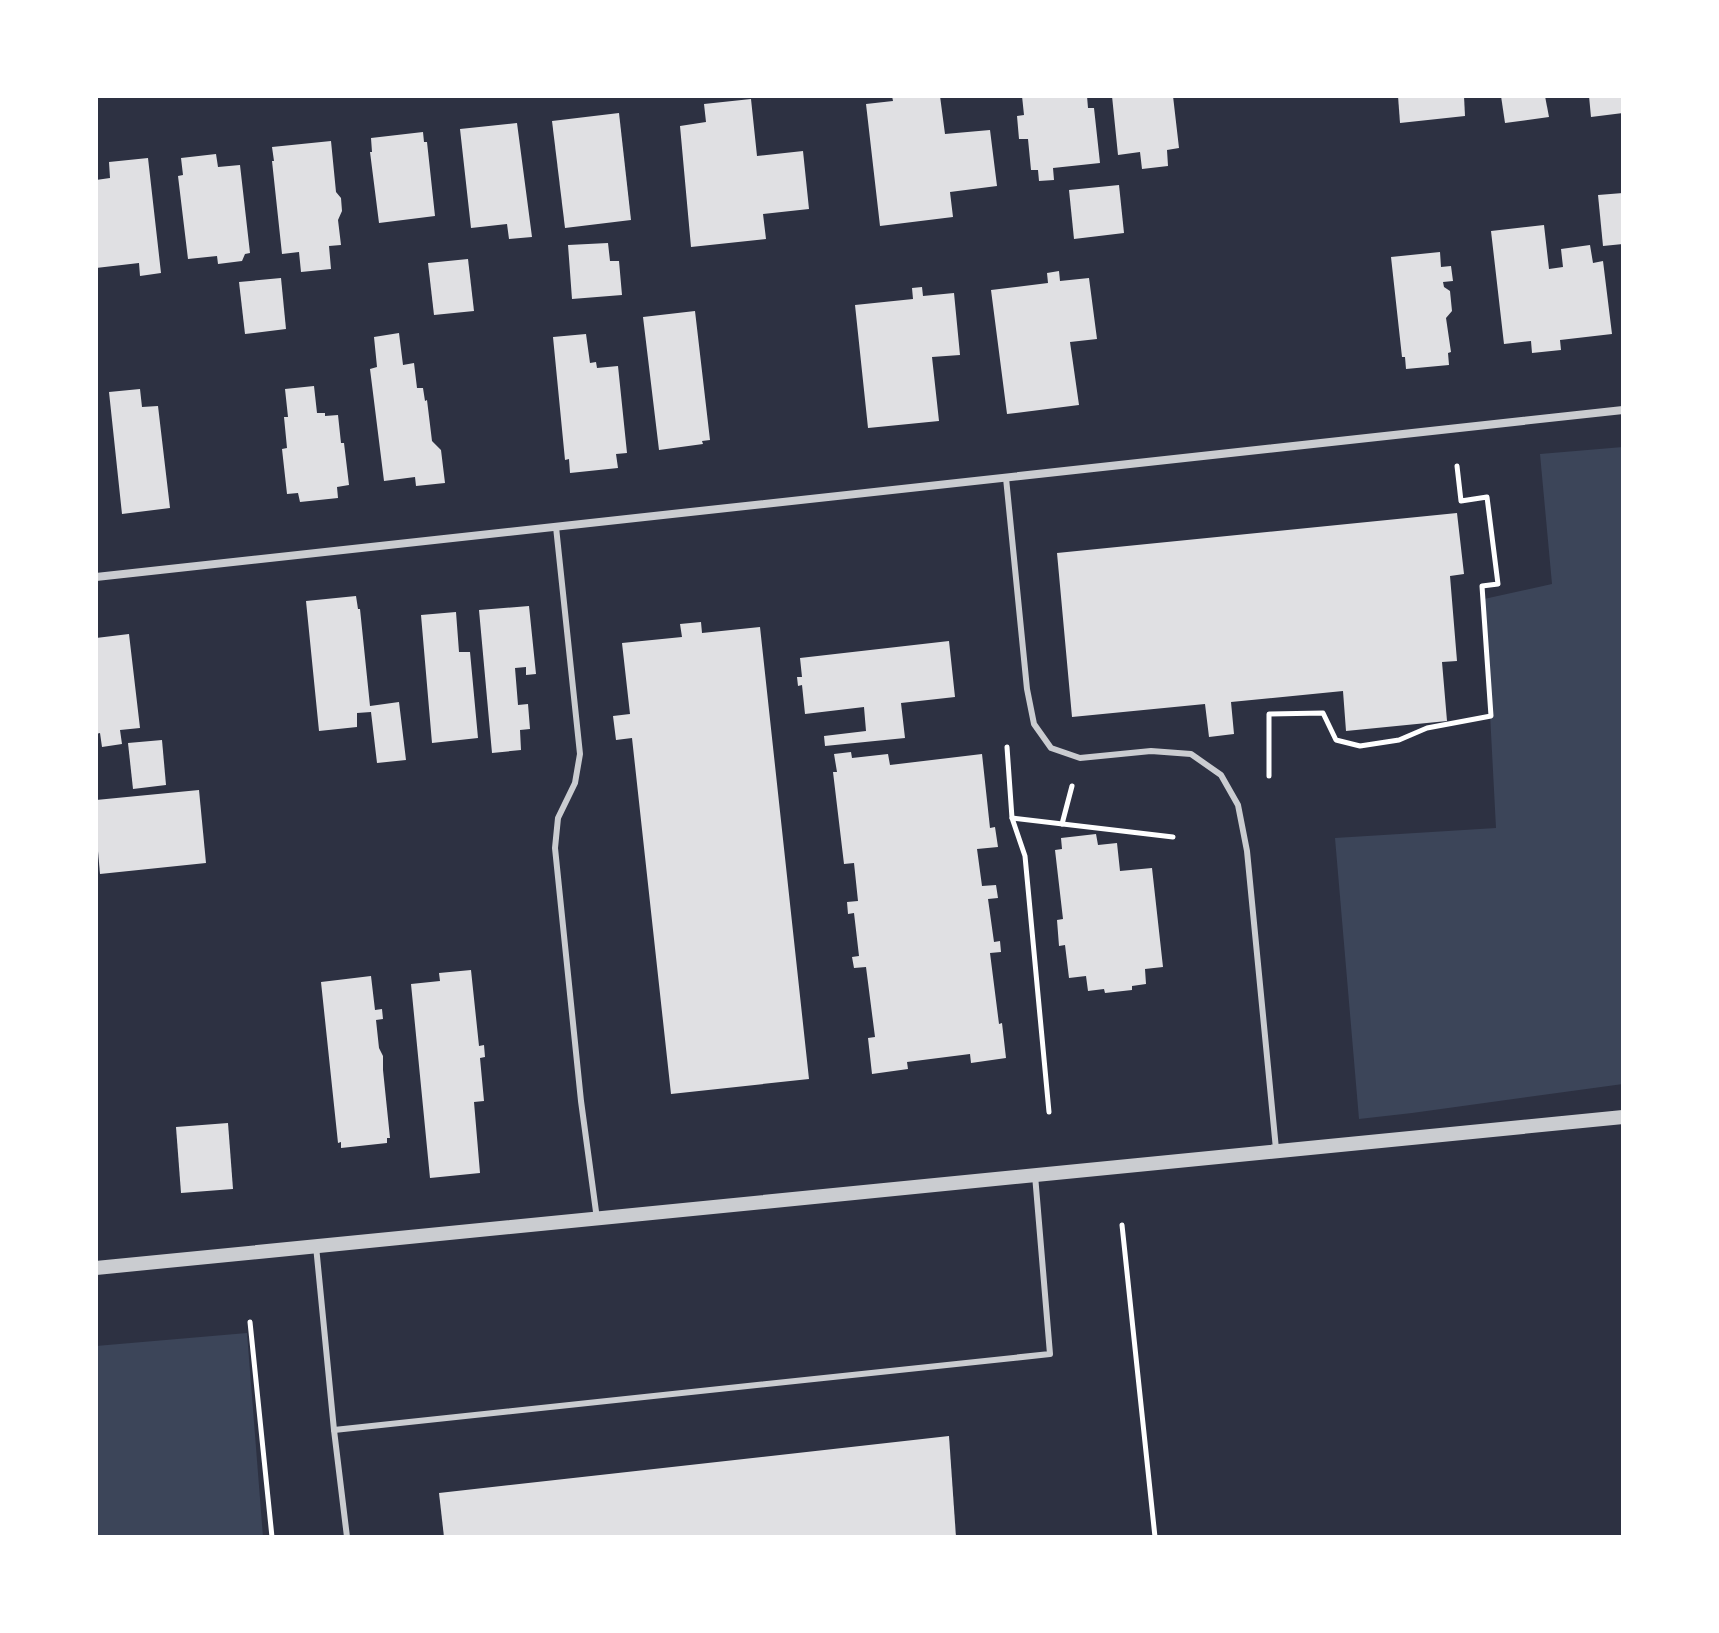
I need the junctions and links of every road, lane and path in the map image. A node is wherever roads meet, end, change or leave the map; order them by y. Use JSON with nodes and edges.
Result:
{"nodes":[{"id":1,"x":1623,"y":410,"type":"edge"},
{"id":2,"x":1457,"y":466,"type":"dead end"},
{"id":3,"x":1006,"y":478,"type":"junction"},
{"id":4,"x":556,"y":527,"type":"junction"},
{"id":5,"x":96,"y":577,"type":"edge"},
{"id":6,"x":1007,"y":747,"type":"dead end"},
{"id":7,"x":1269,"y":776,"type":"dead end"},
{"id":8,"x":1074,"y":780,"type":"dead end"},
{"id":9,"x":1012,"y":818,"type":"junction"},
{"id":10,"x":1062,"y":824,"type":"junction"},
{"id":11,"x":1173,"y":837,"type":"dead end"},
{"id":12,"x":1049,"y":1112,"type":"dead end"},
{"id":13,"x":1623,"y":1117,"type":"edge"},
{"id":14,"x":1276,"y":1151,"type":"junction"},
{"id":15,"x":1035,"y":1175,"type":"junction"},
{"id":16,"x":597,"y":1219,"type":"junction"},
{"id":17,"x":1122,"y":1225,"type":"dead end"},
{"id":18,"x":316,"y":1246,"type":"junction"},
{"id":19,"x":96,"y":1268,"type":"edge"},
{"id":20,"x":250,"y":1322,"type":"dead end"},
{"id":21,"x":334,"y":1430,"type":"junction"},
{"id":22,"x":272,"y":1537,"type":"edge"},
{"id":23,"x":347,"y":1537,"type":"edge"},
{"id":24,"x":1155,"y":1537,"type":"edge"}],
"edges":[{"from":1,"to":3,"type":"street"},
{"from":2,"to":7,"type":"path"},
{"from":3,"to":4,"type":"street"},
{"from":3,"to":14,"type":"lane"},
{"from":4,"to":5,"type":"street"},
{"from":4,"to":16,"type":"lane"},
{"from":6,"to":9,"type":"path"},
{"from":8,"to":10,"type":"path"},
{"from":9,"to":10,"type":"path"},
{"from":9,"to":12,"type":"path"},
{"from":10,"to":11,"type":"path"},
{"from":13,"to":14,"type":"street"},
{"from":14,"to":15,"type":"street"},
{"from":15,"to":16,"type":"street"},
{"from":15,"to":21,"type":"lane"},
{"from":16,"to":18,"type":"street"},
{"from":17,"to":24,"type":"path"},
{"from":18,"to":19,"type":"street"},
{"from":18,"to":21,"type":"lane"},
{"from":20,"to":22,"type":"path"},
{"from":21,"to":23,"type":"lane"}]}
